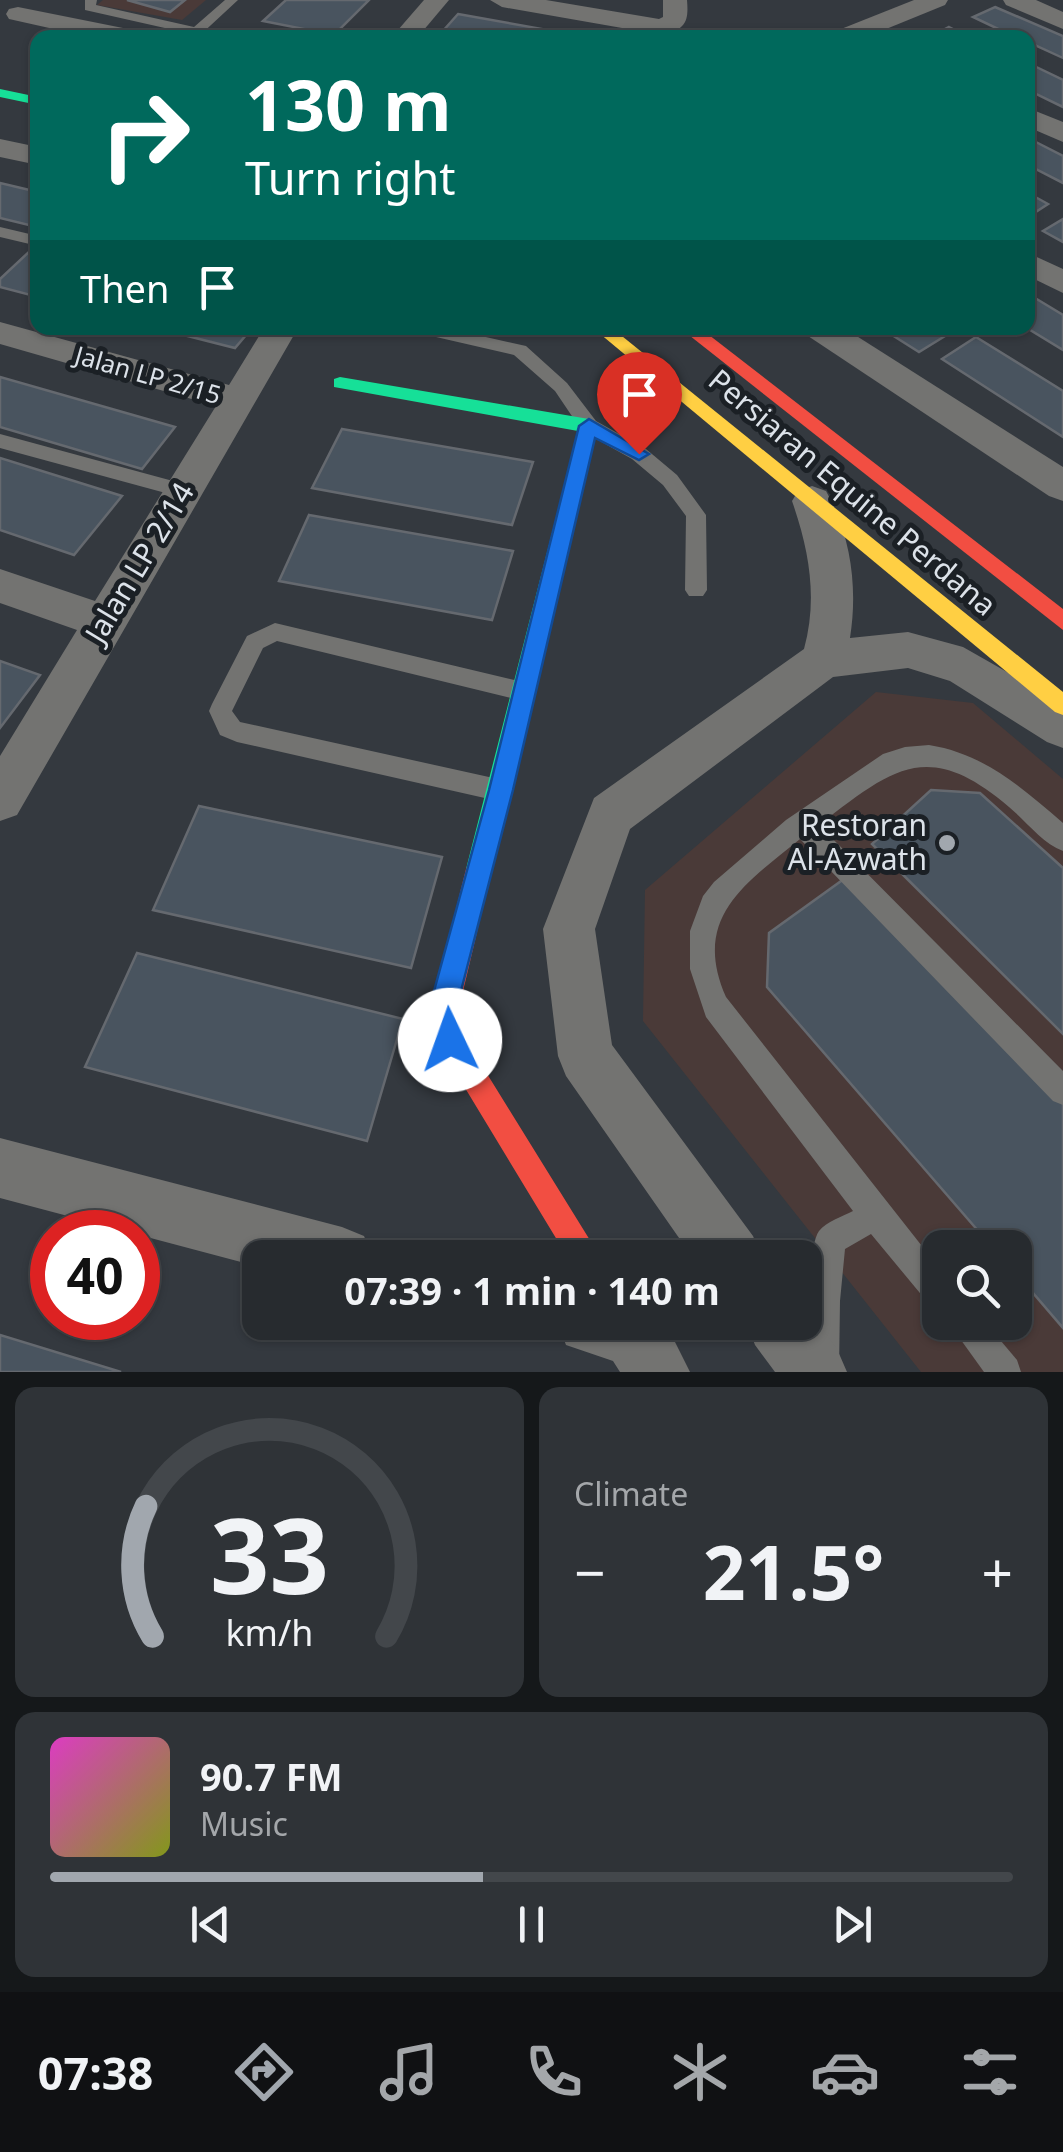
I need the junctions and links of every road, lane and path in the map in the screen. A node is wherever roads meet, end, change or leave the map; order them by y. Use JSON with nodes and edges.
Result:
{"nodes":[{"id":1,"x":91,"y":0,"type":"edge"},
{"id":2,"x":232,"y":0,"type":"edge"},
{"id":3,"x":436,"y":0,"type":"edge"},
{"id":4,"x":502,"y":0,"type":"edge"},
{"id":5,"x":936,"y":0,"type":"edge"},
{"id":6,"x":1015,"y":0,"type":"edge"},
{"id":7,"x":18,"y":13,"type":"edge"},
{"id":8,"x":1063,"y":21,"type":"edge"},
{"id":9,"x":670,"y":22,"type":"edge"},
{"id":10,"x":96,"y":30,"type":"edge"},
{"id":11,"x":176,"y":30,"type":"edge"},
{"id":12,"x":198,"y":30,"type":"edge"},
{"id":13,"x":412,"y":30,"type":"edge"},
{"id":14,"x":868,"y":30,"type":"edge"},
{"id":15,"x":0,"y":92,"type":"edge"},
{"id":16,"x":30,"y":99,"type":"edge"},
{"id":17,"x":1035,"y":119,"type":"edge"},
{"id":18,"x":1063,"y":133,"type":"edge"},
{"id":19,"x":0,"y":148,"type":"edge"},
{"id":20,"x":30,"y":154,"type":"edge"},
{"id":21,"x":0,"y":232,"type":"edge"},
{"id":22,"x":30,"y":239,"type":"edge"},
{"id":23,"x":1035,"y":267,"type":"edge"},
{"id":24,"x":1063,"y":283,"type":"edge"},
{"id":25,"x":0,"y":333,"type":"edge"},
{"id":26,"x":276,"y":335,"type":"edge"},
{"id":27,"x":454,"y":335,"type":"edge"},
{"id":28,"x":610,"y":335,"type":"edge"},
{"id":29,"x":698,"y":335,"type":"edge"},
{"id":30,"x":831,"y":335,"type":"edge"},
{"id":31,"x":340,"y":383,"type":"dead end"},
{"id":32,"x":238,"y":400,"type":"junction"},
{"id":33,"x":589,"y":426,"type":"junction"},
{"id":34,"x":0,"y":440,"type":"edge"},
{"id":35,"x":1063,"y":486,"type":"edge"},
{"id":36,"x":184,"y":491,"type":"junction"},
{"id":37,"x":812,"y":501,"type":"junction"},
{"id":38,"x":0,"y":586,"type":"edge"},
{"id":39,"x":696,"y":590,"type":"dead end"},
{"id":40,"x":1063,"y":621,"type":"edge"},
{"id":41,"x":105,"y":622,"type":"junction"},
{"id":42,"x":823,"y":660,"type":"junction"},
{"id":43,"x":523,"y":691,"type":"junction"},
{"id":44,"x":1063,"y":706,"type":"edge"},
{"id":45,"x":1063,"y":728,"type":"edge"},
{"id":46,"x":2,"y":787,"type":"edge"},
{"id":47,"x":501,"y":790,"type":"junction"},
{"id":48,"x":802,"y":824,"type":"junction"},
{"id":49,"x":1063,"y":839,"type":"edge"},
{"id":50,"x":1063,"y":1091,"type":"edge"},
{"id":51,"x":0,"y":1168,"type":"edge"},
{"id":52,"x":874,"y":1215,"type":"junction"},
{"id":53,"x":274,"y":1240,"type":"edge"},
{"id":54,"x":575,"y":1240,"type":"edge"},
{"id":55,"x":713,"y":1240,"type":"edge"},
{"id":56,"x":922,"y":1272,"type":"edge"},
{"id":57,"x":791,"y":1340,"type":"edge"},
{"id":58,"x":979,"y":1340,"type":"edge"},
{"id":59,"x":814,"y":1372,"type":"edge"},
{"id":60,"x":824,"y":1372,"type":"edge"},
{"id":61,"x":1005,"y":1372,"type":"edge"}],
"edges":[{"from":1,"to":11,"type":"lane"},
{"from":2,"to":12,"type":"lane"},
{"from":3,"to":13,"type":"street"},
{"from":4,"to":9,"type":"street"},
{"from":5,"to":14,"type":"street"},
{"from":6,"to":8,"type":"street"},
{"from":7,"to":10,"type":"street"},
{"from":15,"to":16,"type":"street"},
{"from":17,"to":18,"type":"street"},
{"from":19,"to":20,"type":"street"},
{"from":21,"to":22,"type":"lane"},
{"from":23,"to":24,"type":"street"},
{"from":25,"to":32,"type":"street","name":"Jalan LP 2/15"},
{"from":26,"to":32,"type":"street","name":"Jalan LP 2/14"},
{"from":27,"to":33,"type":"lane"},
{"from":28,"to":37,"type":"street","name":"Persiaran Equine Perdana"},
{"from":29,"to":40,"type":"street","name":"Persiaran Equine Perdana"},
{"from":30,"to":35,"type":"street"},
{"from":31,"to":33,"type":"street"},
{"from":32,"to":36,"type":"street","name":"Jalan LP 2/14"},
{"from":33,"to":39,"type":"lane"},
{"from":33,"to":43,"type":"street"},
{"from":34,"to":36,"type":"lane"},
{"from":36,"to":41,"type":"street","name":"Jalan LP 2/14"},
{"from":37,"to":42,"type":"street"},
{"from":37,"to":44,"type":"street","name":"Persiaran Equine Perdana"},
{"from":38,"to":41,"type":"street"},
{"from":41,"to":46,"type":"street","name":"Jalan LP 2/14"},
{"from":42,"to":45,"type":"street"},
{"from":42,"to":55,"type":"street"},
{"from":43,"to":47,"type":"street"},
{"from":43,"to":47,"type":"lane"},
{"from":47,"to":54,"type":"street"},
{"from":48,"to":49,"type":"lane"},
{"from":48,"to":50,"type":"lane"},
{"from":48,"to":52,"type":"lane"},
{"from":51,"to":53,"type":"street"},
{"from":52,"to":56,"type":"lane"},
{"from":52,"to":60,"type":"lane"},
{"from":57,"to":59,"type":"street"},
{"from":58,"to":61,"type":"lane"}]}
